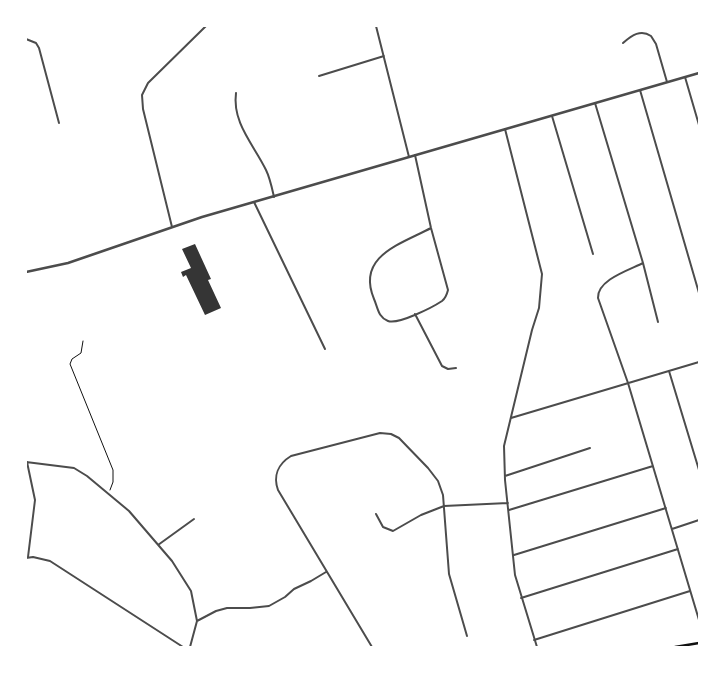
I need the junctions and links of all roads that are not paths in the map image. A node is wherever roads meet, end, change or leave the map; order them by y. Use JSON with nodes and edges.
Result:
{"nodes":[{"id":1,"x":205,"y":26,"type":"edge"},
{"id":2,"x":376,"y":26,"type":"edge"},
{"id":3,"x":26,"y":40,"type":"edge"},
{"id":4,"x":623,"y":43,"type":"dead end"},
{"id":5,"x":384,"y":56,"type":"junction"},
{"id":6,"x":699,"y":73,"type":"edge"},
{"id":7,"x":319,"y":76,"type":"dead end"},
{"id":8,"x":685,"y":77,"type":"junction"},
{"id":9,"x":667,"y":82,"type":"junction"},
{"id":10,"x":640,"y":90,"type":"junction"},
{"id":11,"x":236,"y":93,"type":"dead end"},
{"id":12,"x":595,"y":103,"type":"junction"},
{"id":13,"x":552,"y":116,"type":"junction"},
{"id":14,"x":59,"y":123,"type":"dead end"},
{"id":15,"x":699,"y":125,"type":"edge"},
{"id":16,"x":505,"y":130,"type":"junction"},
{"id":17,"x":415,"y":156,"type":"junction"},
{"id":18,"x":409,"y":157,"type":"junction"},
{"id":19,"x":274,"y":197,"type":"junction"},
{"id":20,"x":254,"y":202,"type":"junction"},
{"id":21,"x":172,"y":228,"type":"junction"},
{"id":22,"x":431,"y":228,"type":"junction"},
{"id":23,"x":593,"y":254,"type":"dead end"},
{"id":24,"x":643,"y":263,"type":"junction"},
{"id":25,"x":26,"y":272,"type":"edge"},
{"id":26,"x":699,"y":293,"type":"edge"},
{"id":27,"x":414,"y":314,"type":"junction"},
{"id":28,"x":658,"y":322,"type":"dead end"},
{"id":29,"x":325,"y":349,"type":"dead end"},
{"id":30,"x":699,"y":362,"type":"edge"},
{"id":31,"x":456,"y":368,"type":"dead end"},
{"id":32,"x":668,"y":371,"type":"junction"},
{"id":33,"x":628,"y":383,"type":"junction"},
{"id":34,"x":511,"y":418,"type":"junction"},
{"id":35,"x":590,"y":448,"type":"dead end"},
{"id":36,"x":26,"y":462,"type":"edge"},
{"id":37,"x":653,"y":466,"type":"junction"},
{"id":38,"x":699,"y":470,"type":"edge"},
{"id":39,"x":505,"y":476,"type":"junction"},
{"id":40,"x":508,"y":503,"type":"junction"},
{"id":41,"x":444,"y":506,"type":"junction"},
{"id":42,"x":666,"y":508,"type":"junction"},
{"id":43,"x":509,"y":510,"type":"junction"},
{"id":44,"x":376,"y":514,"type":"dead end"},
{"id":45,"x":194,"y":519,"type":"dead end"},
{"id":46,"x":699,"y":520,"type":"edge"},
{"id":47,"x":672,"y":529,"type":"junction"},
{"id":48,"x":158,"y":545,"type":"junction"},
{"id":49,"x":678,"y":549,"type":"junction"},
{"id":50,"x":513,"y":555,"type":"junction"},
{"id":51,"x":27,"y":558,"type":"edge"},
{"id":52,"x":326,"y":572,"type":"junction"},
{"id":53,"x":690,"y":591,"type":"junction"},
{"id":54,"x":521,"y":598,"type":"junction"},
{"id":55,"x":699,"y":620,"type":"edge"},
{"id":56,"x":197,"y":621,"type":"junction"},
{"id":57,"x":467,"y":636,"type":"dead end"},
{"id":58,"x":534,"y":640,"type":"junction"},
{"id":59,"x":699,"y":643,"type":"edge"},
{"id":60,"x":183,"y":647,"type":"edge"},
{"id":61,"x":190,"y":647,"type":"edge"},
{"id":62,"x":372,"y":647,"type":"edge"},
{"id":63,"x":537,"y":647,"type":"edge"},
{"id":64,"x":675,"y":647,"type":"edge"}],
"edges":[{"from":1,"to":21,"type":"street"},
{"from":2,"to":5,"type":"street"},
{"from":3,"to":14,"type":"street"},
{"from":4,"to":9,"type":"street"},
{"from":5,"to":7,"type":"street"},
{"from":5,"to":18,"type":"street"},
{"from":6,"to":8,"type":"street"},
{"from":8,"to":9,"type":"street"},
{"from":8,"to":15,"type":"street"},
{"from":9,"to":10,"type":"street"},
{"from":10,"to":12,"type":"street"},
{"from":10,"to":26,"type":"street"},
{"from":11,"to":19,"type":"street"},
{"from":12,"to":13,"type":"street"},
{"from":12,"to":24,"type":"street"},
{"from":13,"to":16,"type":"street"},
{"from":13,"to":23,"type":"street"},
{"from":16,"to":17,"type":"street"},
{"from":16,"to":34,"type":"street"},
{"from":17,"to":18,"type":"street"},
{"from":17,"to":22,"type":"street"},
{"from":18,"to":19,"type":"street"},
{"from":19,"to":20,"type":"street"},
{"from":20,"to":21,"type":"street"},
{"from":20,"to":29,"type":"street"},
{"from":21,"to":25,"type":"street"},
{"from":22,"to":27,"type":"street"},
{"from":22,"to":27,"type":"street"},
{"from":24,"to":28,"type":"street"},
{"from":24,"to":33,"type":"street"},
{"from":27,"to":31,"type":"street"},
{"from":30,"to":32,"type":"street"},
{"from":32,"to":33,"type":"street"},
{"from":32,"to":38,"type":"street"},
{"from":33,"to":34,"type":"street"},
{"from":33,"to":37,"type":"street"},
{"from":34,"to":39,"type":"street"},
{"from":35,"to":39,"type":"street"},
{"from":36,"to":48,"type":"street"},
{"from":36,"to":51,"type":"street"},
{"from":37,"to":42,"type":"street"},
{"from":37,"to":43,"type":"street"},
{"from":39,"to":40,"type":"street"},
{"from":40,"to":41,"type":"street"},
{"from":40,"to":43,"type":"street"},
{"from":41,"to":44,"type":"street"},
{"from":41,"to":52,"type":"street"},
{"from":41,"to":57,"type":"street"},
{"from":42,"to":47,"type":"street"},
{"from":42,"to":50,"type":"street"},
{"from":43,"to":50,"type":"street"},
{"from":45,"to":48,"type":"street"},
{"from":46,"to":47,"type":"street"},
{"from":47,"to":49,"type":"street"},
{"from":48,"to":56,"type":"street"},
{"from":49,"to":53,"type":"street"},
{"from":49,"to":54,"type":"street"},
{"from":50,"to":54,"type":"street"},
{"from":51,"to":60,"type":"street"},
{"from":52,"to":56,"type":"street"},
{"from":52,"to":62,"type":"street"},
{"from":53,"to":55,"type":"street"},
{"from":53,"to":58,"type":"street"},
{"from":54,"to":58,"type":"street"},
{"from":56,"to":61,"type":"street"},
{"from":58,"to":63,"type":"street"},
{"from":59,"to":64,"type":"main road"}]}
